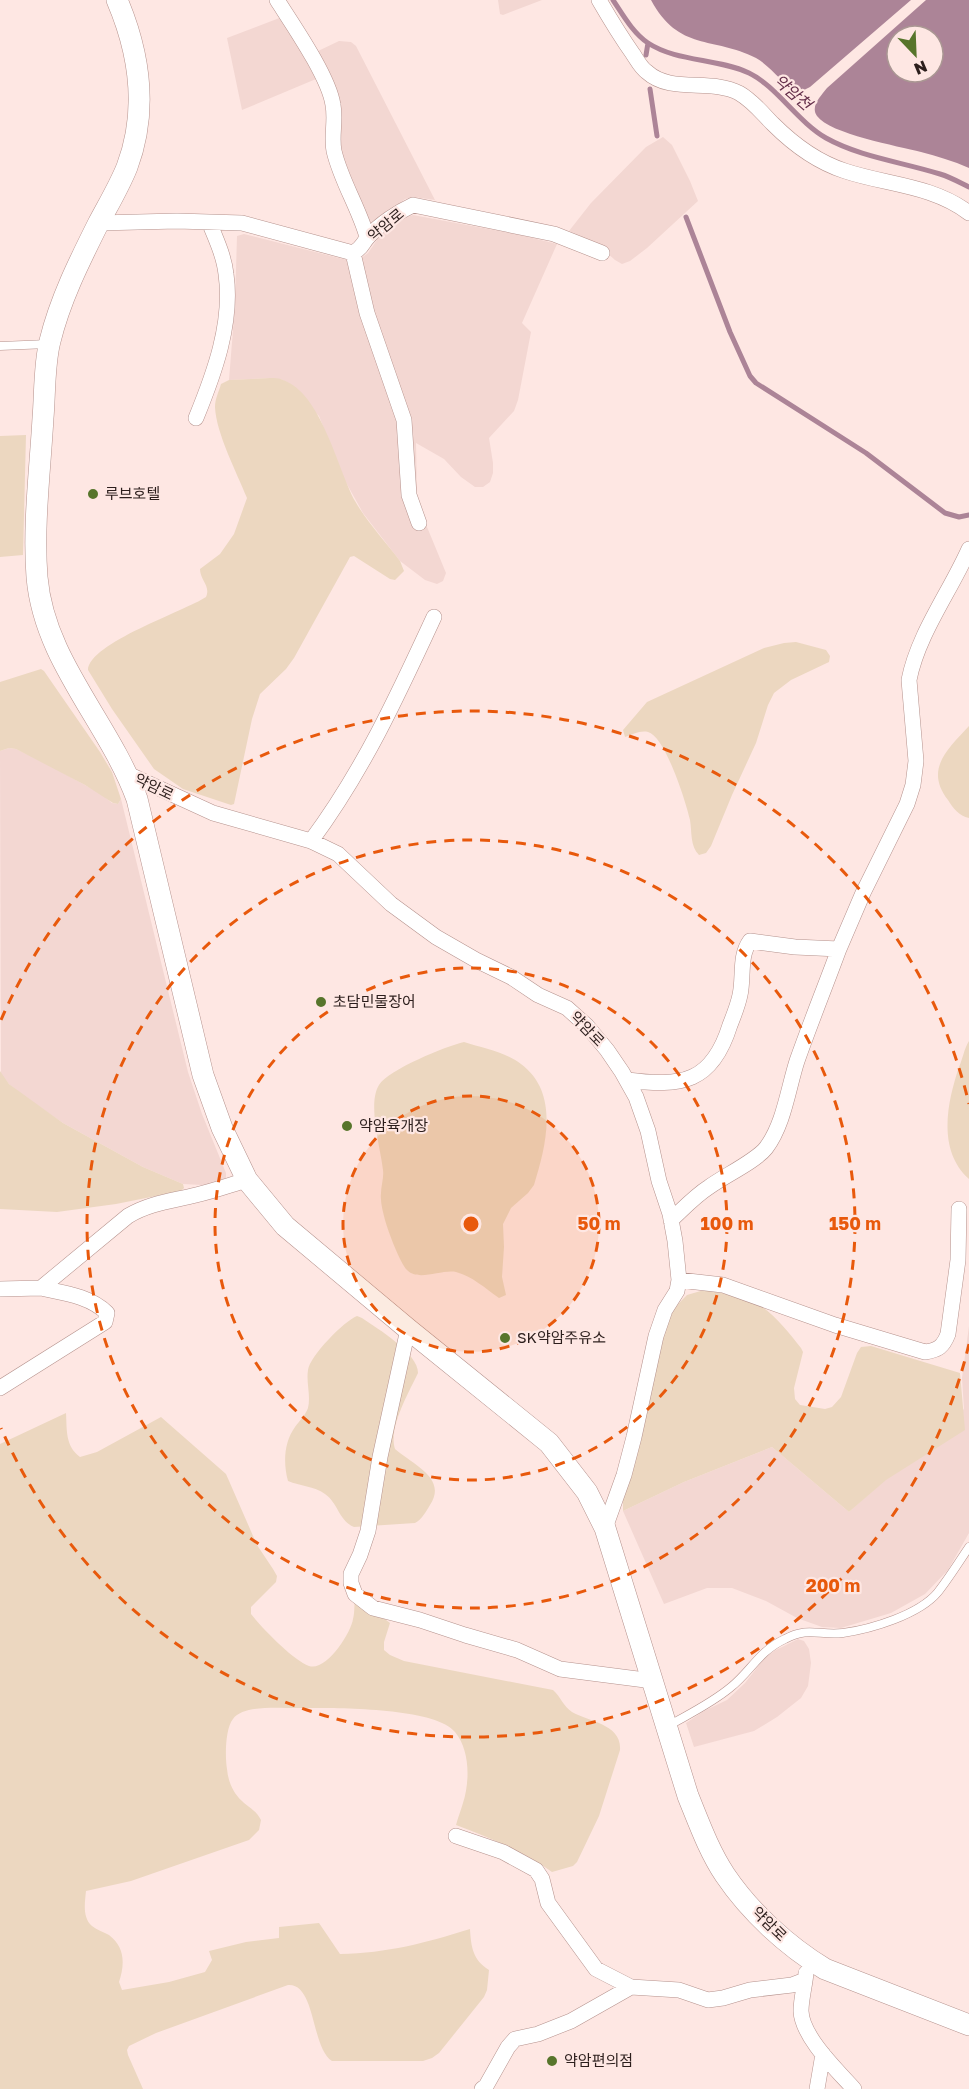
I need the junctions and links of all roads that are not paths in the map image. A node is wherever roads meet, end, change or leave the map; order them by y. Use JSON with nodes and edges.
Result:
{"nodes":[{"id":1,"x":117,"y":0,"type":"edge"},
{"id":2,"x":277,"y":0,"type":"edge"},
{"id":3,"x":599,"y":0,"type":"edge"},
{"id":4,"x":969,"y":213,"type":"edge"},
{"id":5,"x":209,"y":222,"type":"junction"},
{"id":6,"x":99,"y":223,"type":"junction"},
{"id":7,"x":367,"y":237,"type":"junction"},
{"id":8,"x":353,"y":253,"type":"junction"},
{"id":9,"x":602,"y":253,"type":"dead end"},
{"id":10,"x":49,"y":344,"type":"junction"},
{"id":11,"x":0,"y":346,"type":"edge"},
{"id":12,"x":196,"y":418,"type":"dead end"},
{"id":13,"x":419,"y":523,"type":"dead end"},
{"id":14,"x":969,"y":549,"type":"edge"},
{"id":15,"x":434,"y":617,"type":"dead end"},
{"id":16,"x":128,"y":774,"type":"junction"},
{"id":17,"x":311,"y":840,"type":"junction"},
{"id":18,"x":839,"y":949,"type":"junction"},
{"id":19,"x":627,"y":1080,"type":"junction"},
{"id":20,"x":247,"y":1180,"type":"junction"},
{"id":21,"x":959,"y":1209,"type":"dead end"},
{"id":22,"x":671,"y":1220,"type":"junction"},
{"id":23,"x":679,"y":1280,"type":"junction"},
{"id":24,"x":0,"y":1288,"type":"edge"},
{"id":25,"x":41,"y":1288,"type":"junction"},
{"id":26,"x":408,"y":1329,"type":"junction"},
{"id":27,"x":0,"y":1388,"type":"edge"},
{"id":28,"x":605,"y":1528,"type":"junction"},
{"id":29,"x":969,"y":1547,"type":"edge"},
{"id":30,"x":653,"y":1681,"type":"junction"},
{"id":31,"x":667,"y":1727,"type":"junction"},
{"id":32,"x":456,"y":1836,"type":"dead end"},
{"id":33,"x":807,"y":1958,"type":"junction"},
{"id":34,"x":805,"y":1980,"type":"junction"},
{"id":35,"x":631,"y":1987,"type":"junction"},
{"id":36,"x":969,"y":2025,"type":"edge"},
{"id":37,"x":823,"y":2054,"type":"junction"},
{"id":38,"x":482,"y":2089,"type":"edge"},
{"id":39,"x":817,"y":2089,"type":"edge"},
{"id":40,"x":854,"y":2089,"type":"edge"}],
"edges":[{"from":1,"to":6,"type":"street","name":"약암로"},
{"from":2,"to":7,"type":"street"},
{"from":3,"to":4,"type":"street"},
{"from":5,"to":6,"type":"street"},
{"from":5,"to":8,"type":"street"},
{"from":5,"to":12,"type":"street"},
{"from":6,"to":10,"type":"street","name":"약암로"},
{"from":7,"to":8,"type":"street","name":"약암로"},
{"from":7,"to":9,"type":"street","name":"약암로"},
{"from":8,"to":13,"type":"street"},
{"from":10,"to":11,"type":"lane"},
{"from":10,"to":16,"type":"street","name":"약암로"},
{"from":14,"to":18,"type":"street"},
{"from":15,"to":17,"type":"street"},
{"from":16,"to":17,"type":"street","name":"약암로"},
{"from":16,"to":20,"type":"street","name":"약암로"},
{"from":17,"to":19,"type":"street","name":"약암로"},
{"from":18,"to":19,"type":"street"},
{"from":18,"to":22,"type":"street"},
{"from":19,"to":22,"type":"street","name":"약암로"},
{"from":20,"to":25,"type":"street"},
{"from":20,"to":26,"type":"street","name":"약암로"},
{"from":21,"to":23,"type":"street"},
{"from":22,"to":23,"type":"street","name":"약암로"},
{"from":23,"to":28,"type":"street"},
{"from":24,"to":25,"type":"street"},
{"from":25,"to":27,"type":"street"},
{"from":26,"to":28,"type":"street","name":"약암로"},
{"from":26,"to":30,"type":"street"},
{"from":28,"to":30,"type":"street","name":"약암로"},
{"from":29,"to":31,"type":"lane"},
{"from":30,"to":31,"type":"street","name":"약암로"},
{"from":31,"to":33,"type":"street","name":"약암로"},
{"from":32,"to":35,"type":"street"},
{"from":33,"to":34,"type":"street"},
{"from":33,"to":36,"type":"street","name":"약암로"},
{"from":34,"to":35,"type":"street"},
{"from":34,"to":37,"type":"street"},
{"from":35,"to":38,"type":"street"},
{"from":37,"to":39,"type":"street"},
{"from":37,"to":40,"type":"street"}]}
